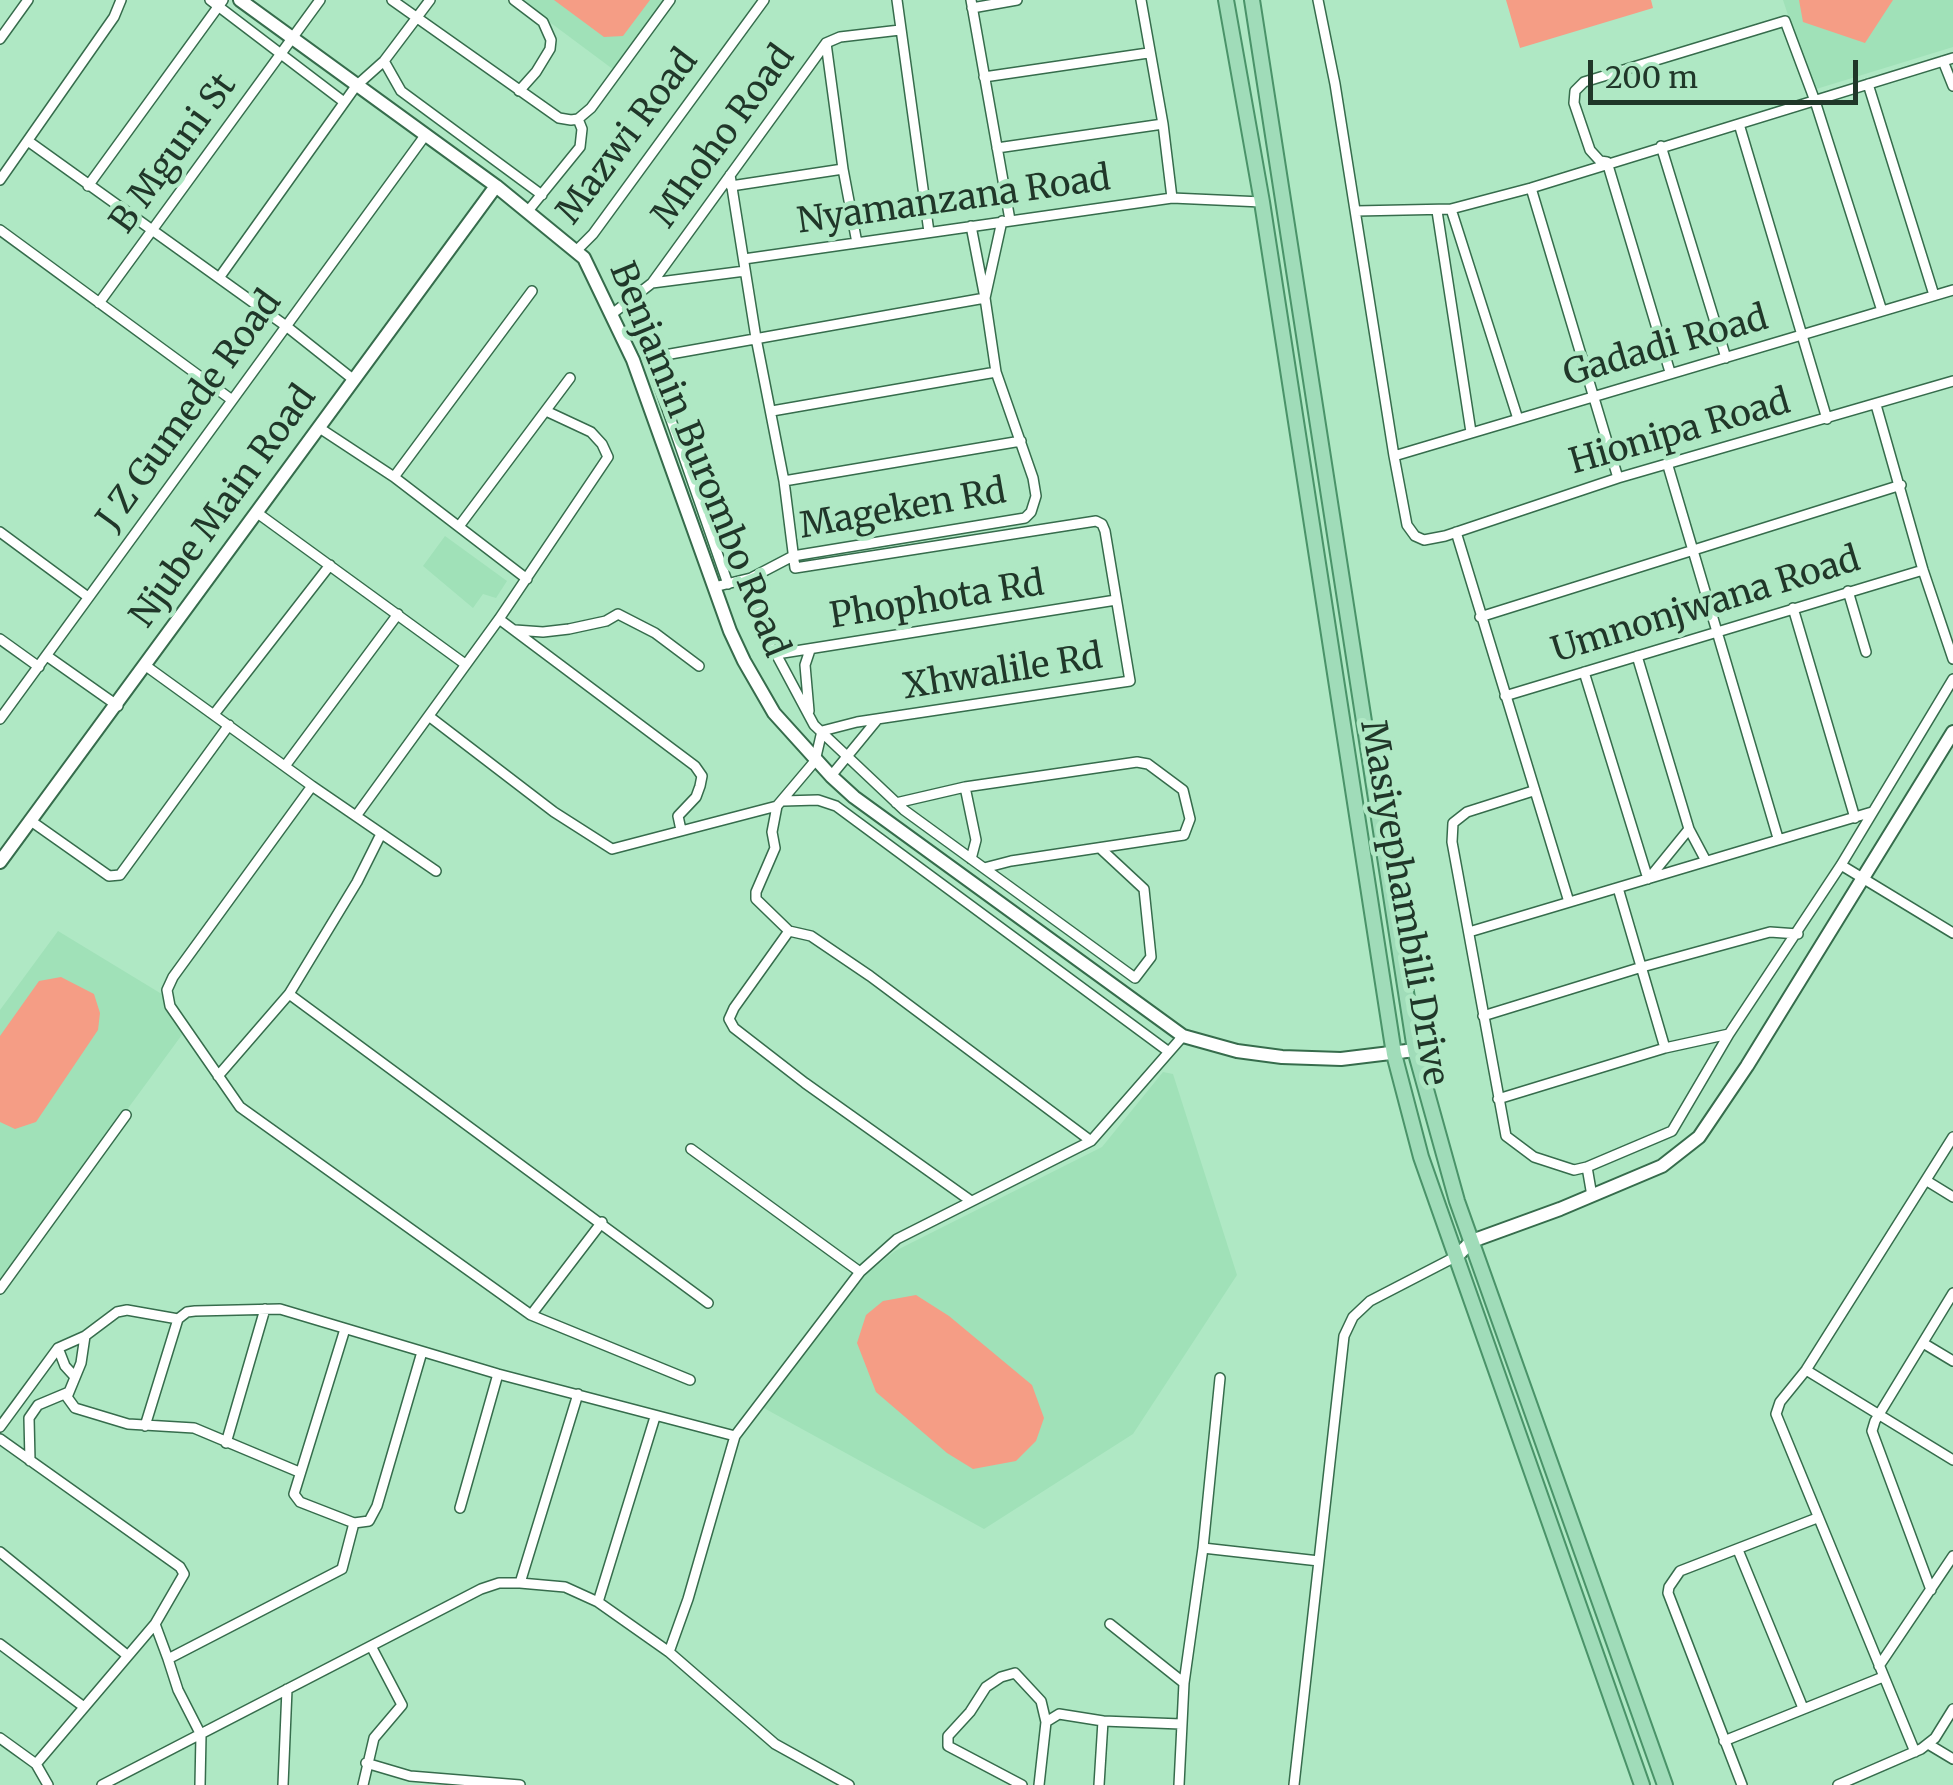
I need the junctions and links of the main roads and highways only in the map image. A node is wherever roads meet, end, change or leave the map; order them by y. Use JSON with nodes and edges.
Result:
{"nodes":[{"id":1,"x":1226,"y":0,"type":"edge"},
{"id":2,"x":1252,"y":0,"type":"edge"},
{"id":3,"x":1642,"y":1785,"type":"edge"},
{"id":4,"x":1664,"y":1785,"type":"edge"}],
"edges":[{"from":1,"to":3,"type":"main road","name":"Masiyephambili Drive"},
{"from":2,"to":4,"type":"main road","name":"Masiyephambili Drive"}]}
